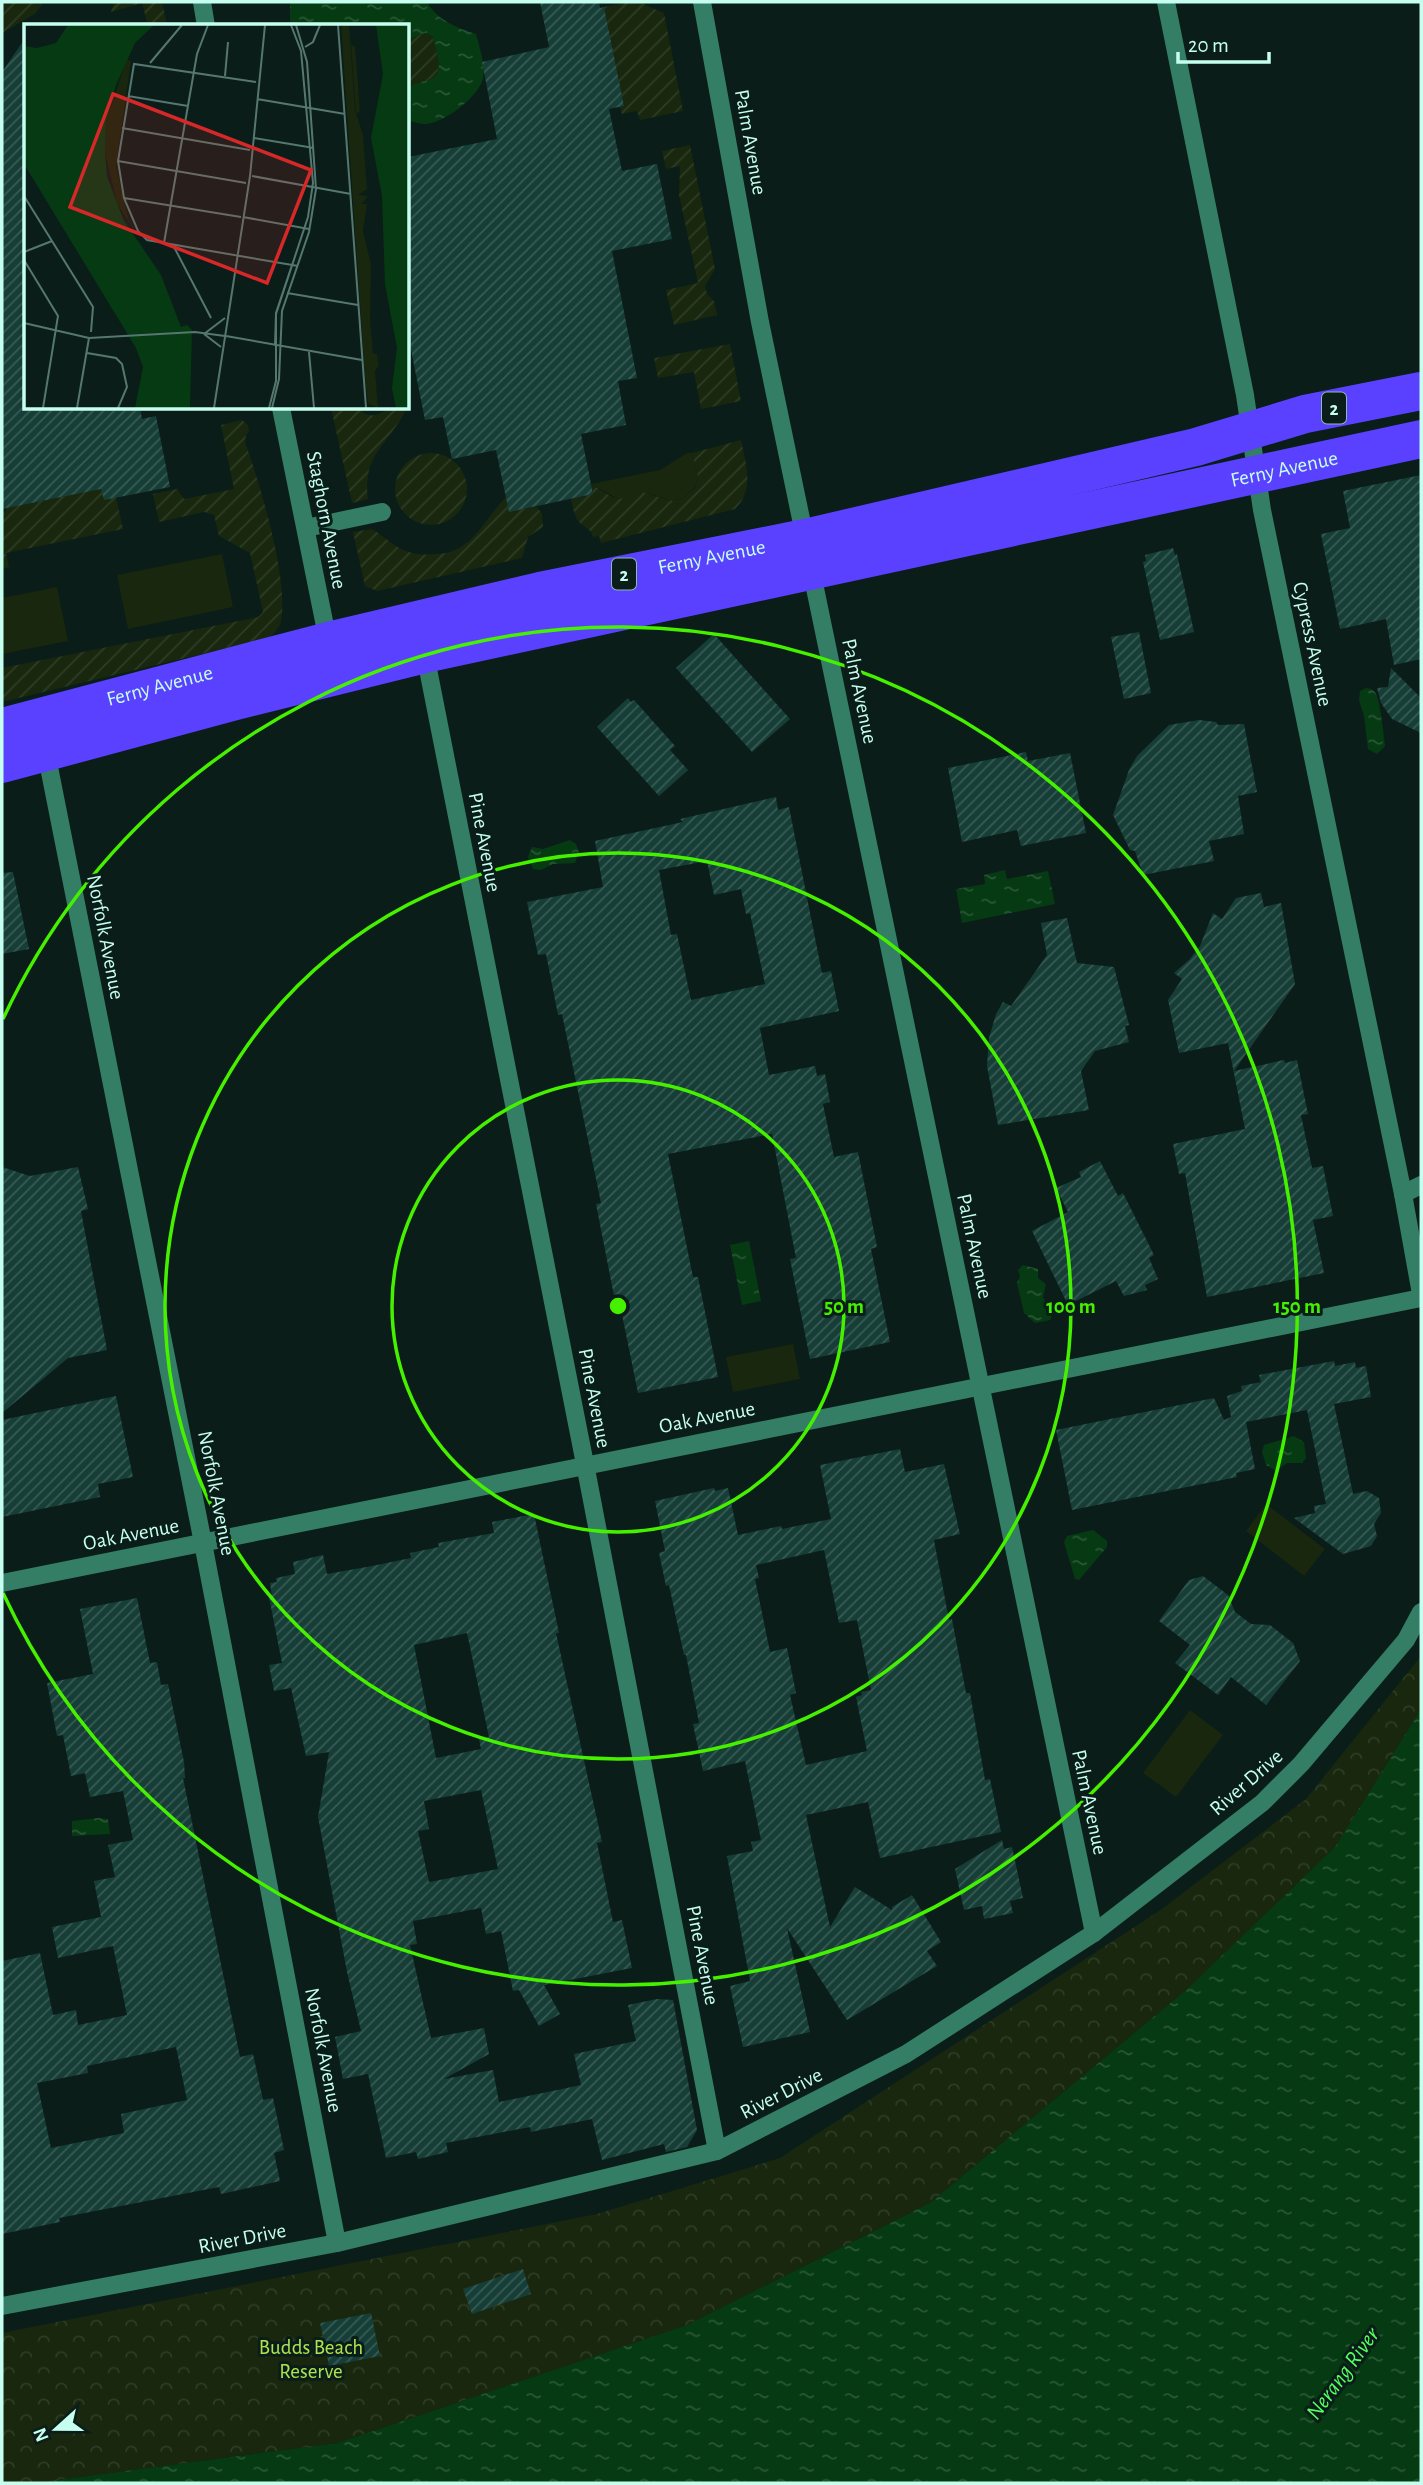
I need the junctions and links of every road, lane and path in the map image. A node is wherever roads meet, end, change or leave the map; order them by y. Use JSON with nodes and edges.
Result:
{"nodes":[{"id":1,"x":202,"y":2,"type":"edge"},
{"id":2,"x":702,"y":2,"type":"edge"},
{"id":3,"x":1166,"y":2,"type":"edge"},
{"id":4,"x":206,"y":24,"type":"edge"},
{"id":5,"x":1421,"y":391,"type":"edge"},
{"id":6,"x":281,"y":410,"type":"edge"},
{"id":7,"x":1248,"y":429,"type":"junction"},
{"id":8,"x":1421,"y":439,"type":"edge"},
{"id":9,"x":1255,"y":474,"type":"junction"},
{"id":10,"x":382,"y":512,"type":"dead end"},
{"id":11,"x":306,"y":528,"type":"junction"},
{"id":12,"x":808,"y":553,"type":"junction"},
{"id":13,"x":328,"y":641,"type":"junction"},
{"id":14,"x":425,"y":654,"type":"junction"},
{"id":15,"x":2,"y":727,"type":"edge"},
{"id":16,"x":46,"y":752,"type":"junction"},
{"id":17,"x":2,"y":764,"type":"edge"},
{"id":18,"x":1421,"y":1185,"type":"edge"},
{"id":19,"x":1403,"y":1194,"type":"junction"},
{"id":20,"x":1421,"y":1296,"type":"edge"},
{"id":21,"x":981,"y":1386,"type":"junction"},
{"id":22,"x":585,"y":1464,"type":"junction"},
{"id":23,"x":204,"y":1543,"type":"junction"},
{"id":24,"x":2,"y":1583,"type":"edge"},
{"id":25,"x":1421,"y":1612,"type":"edge"},
{"id":26,"x":1094,"y":1933,"type":"junction"},
{"id":27,"x":718,"y":2151,"type":"junction"},
{"id":28,"x":337,"y":2243,"type":"junction"},
{"id":29,"x":2,"y":2306,"type":"edge"}],
"edges":[{"from":1,"to":4,"type":"street"},
{"from":2,"to":12,"type":"street","name":"Palm Avenue"},
{"from":3,"to":7,"type":"street","name":"Cypress Avenue"},
{"from":5,"to":7,"type":"highway","name":"Ferny Avenue","number":"2"},
{"from":6,"to":11,"type":"street","name":"Staghorn Avenue"},
{"from":7,"to":9,"type":"street","name":"Cypress Avenue"},
{"from":7,"to":12,"type":"highway","name":"Ferny Avenue","number":"2"},
{"from":8,"to":9,"type":"highway","name":"Ferny Avenue","number":"2"},
{"from":9,"to":12,"type":"highway","name":"Ferny Avenue","number":"2"},
{"from":9,"to":19,"type":"street","name":"Cypress Avenue"},
{"from":10,"to":11,"type":"street"},
{"from":11,"to":13,"type":"street","name":"Staghorn Avenue"},
{"from":12,"to":13,"type":"highway","name":"Ferny Avenue","number":"2"},
{"from":12,"to":14,"type":"highway","name":"Ferny Avenue","number":"2"},
{"from":12,"to":21,"type":"street","name":"Palm Avenue"},
{"from":13,"to":15,"type":"highway","name":"Ferny Avenue","number":"2"},
{"from":14,"to":16,"type":"highway","name":"Ferny Avenue","number":"2"},
{"from":14,"to":22,"type":"street","name":"Pine Avenue"},
{"from":16,"to":17,"type":"highway","name":"Ferny Avenue","number":"2"},
{"from":16,"to":23,"type":"street","name":"Norfolk Avenue"},
{"from":18,"to":19,"type":"street"},
{"from":19,"to":20,"type":"street","name":"Cypress Avenue"},
{"from":20,"to":21,"type":"street","name":"Oak Avenue"},
{"from":21,"to":22,"type":"street","name":"Oak Avenue"},
{"from":21,"to":26,"type":"street","name":"Palm Avenue"},
{"from":22,"to":23,"type":"street","name":"Oak Avenue"},
{"from":22,"to":27,"type":"street","name":"Pine Avenue"},
{"from":23,"to":24,"type":"street","name":"Oak Avenue"},
{"from":23,"to":28,"type":"street","name":"Norfolk Avenue"},
{"from":25,"to":26,"type":"street","name":"River Drive"},
{"from":26,"to":27,"type":"street","name":"River Drive"},
{"from":27,"to":28,"type":"street","name":"River Drive"},
{"from":28,"to":29,"type":"street","name":"River Drive"}]}
